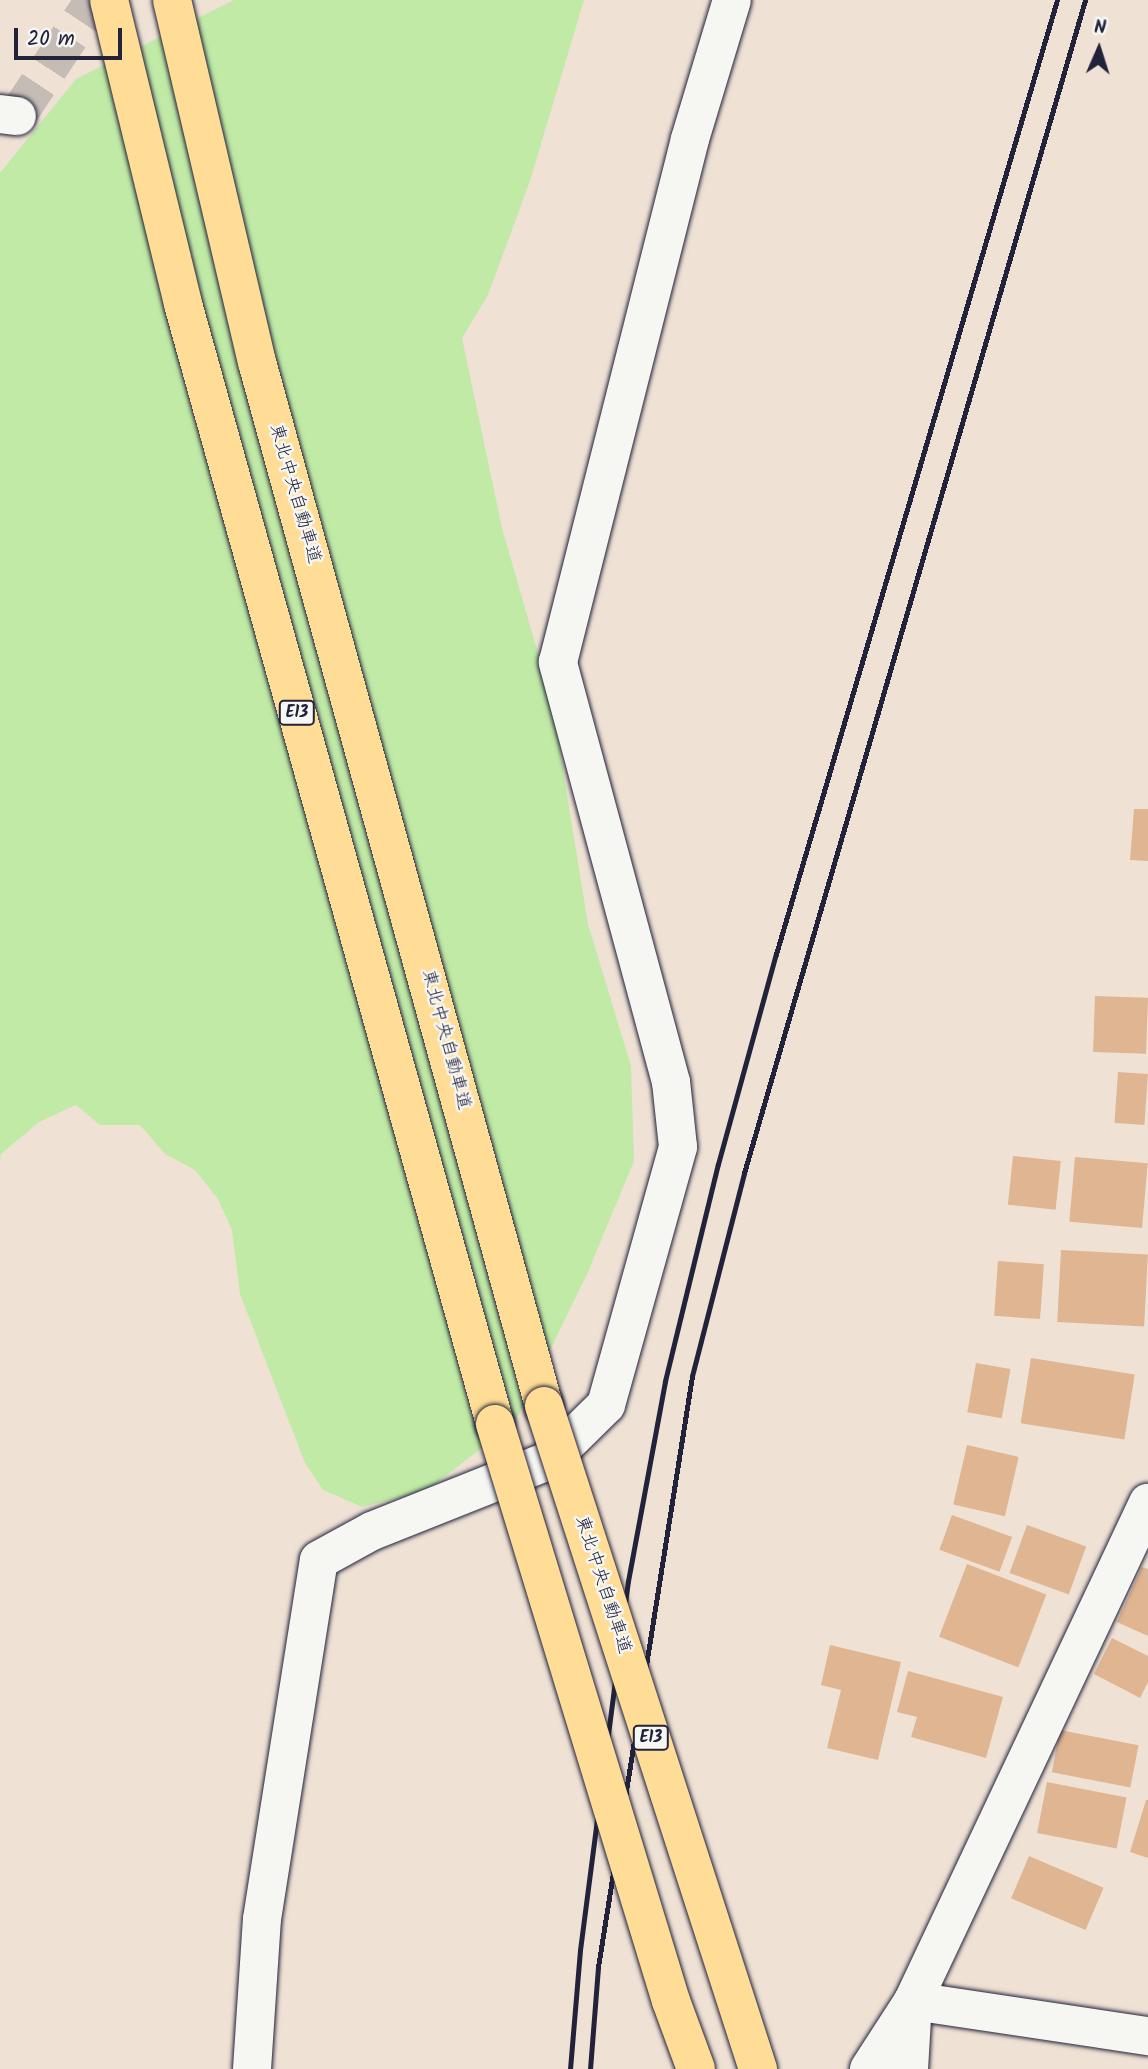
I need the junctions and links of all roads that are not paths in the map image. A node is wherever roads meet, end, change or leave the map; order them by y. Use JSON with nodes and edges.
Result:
{"nodes":[{"id":1,"x":109,"y":0,"type":"edge"},
{"id":2,"x":172,"y":0,"type":"edge"},
{"id":3,"x":732,"y":0,"type":"edge"},
{"id":4,"x":1148,"y":1503,"type":"edge"},
{"id":5,"x":913,"y":2001,"type":"junction"},
{"id":6,"x":1148,"y":2036,"type":"edge"},
{"id":7,"x":252,"y":2069,"type":"edge"},
{"id":8,"x":696,"y":2069,"type":"edge"},
{"id":9,"x":758,"y":2069,"type":"edge"},
{"id":10,"x":869,"y":2069,"type":"edge"},
{"id":11,"x":909,"y":2069,"type":"edge"}],
"edges":[{"from":1,"to":8,"type":"highway","number":"E13","bridge":true},
{"from":2,"to":9,"type":"highway","name":"東北中央自動車道","number":"E13","bridge":true},
{"from":3,"to":7,"type":"street"},
{"from":4,"to":5,"type":"street"},
{"from":5,"to":6,"type":"street"},
{"from":5,"to":10,"type":"street"},
{"from":5,"to":11,"type":"street"}]}
